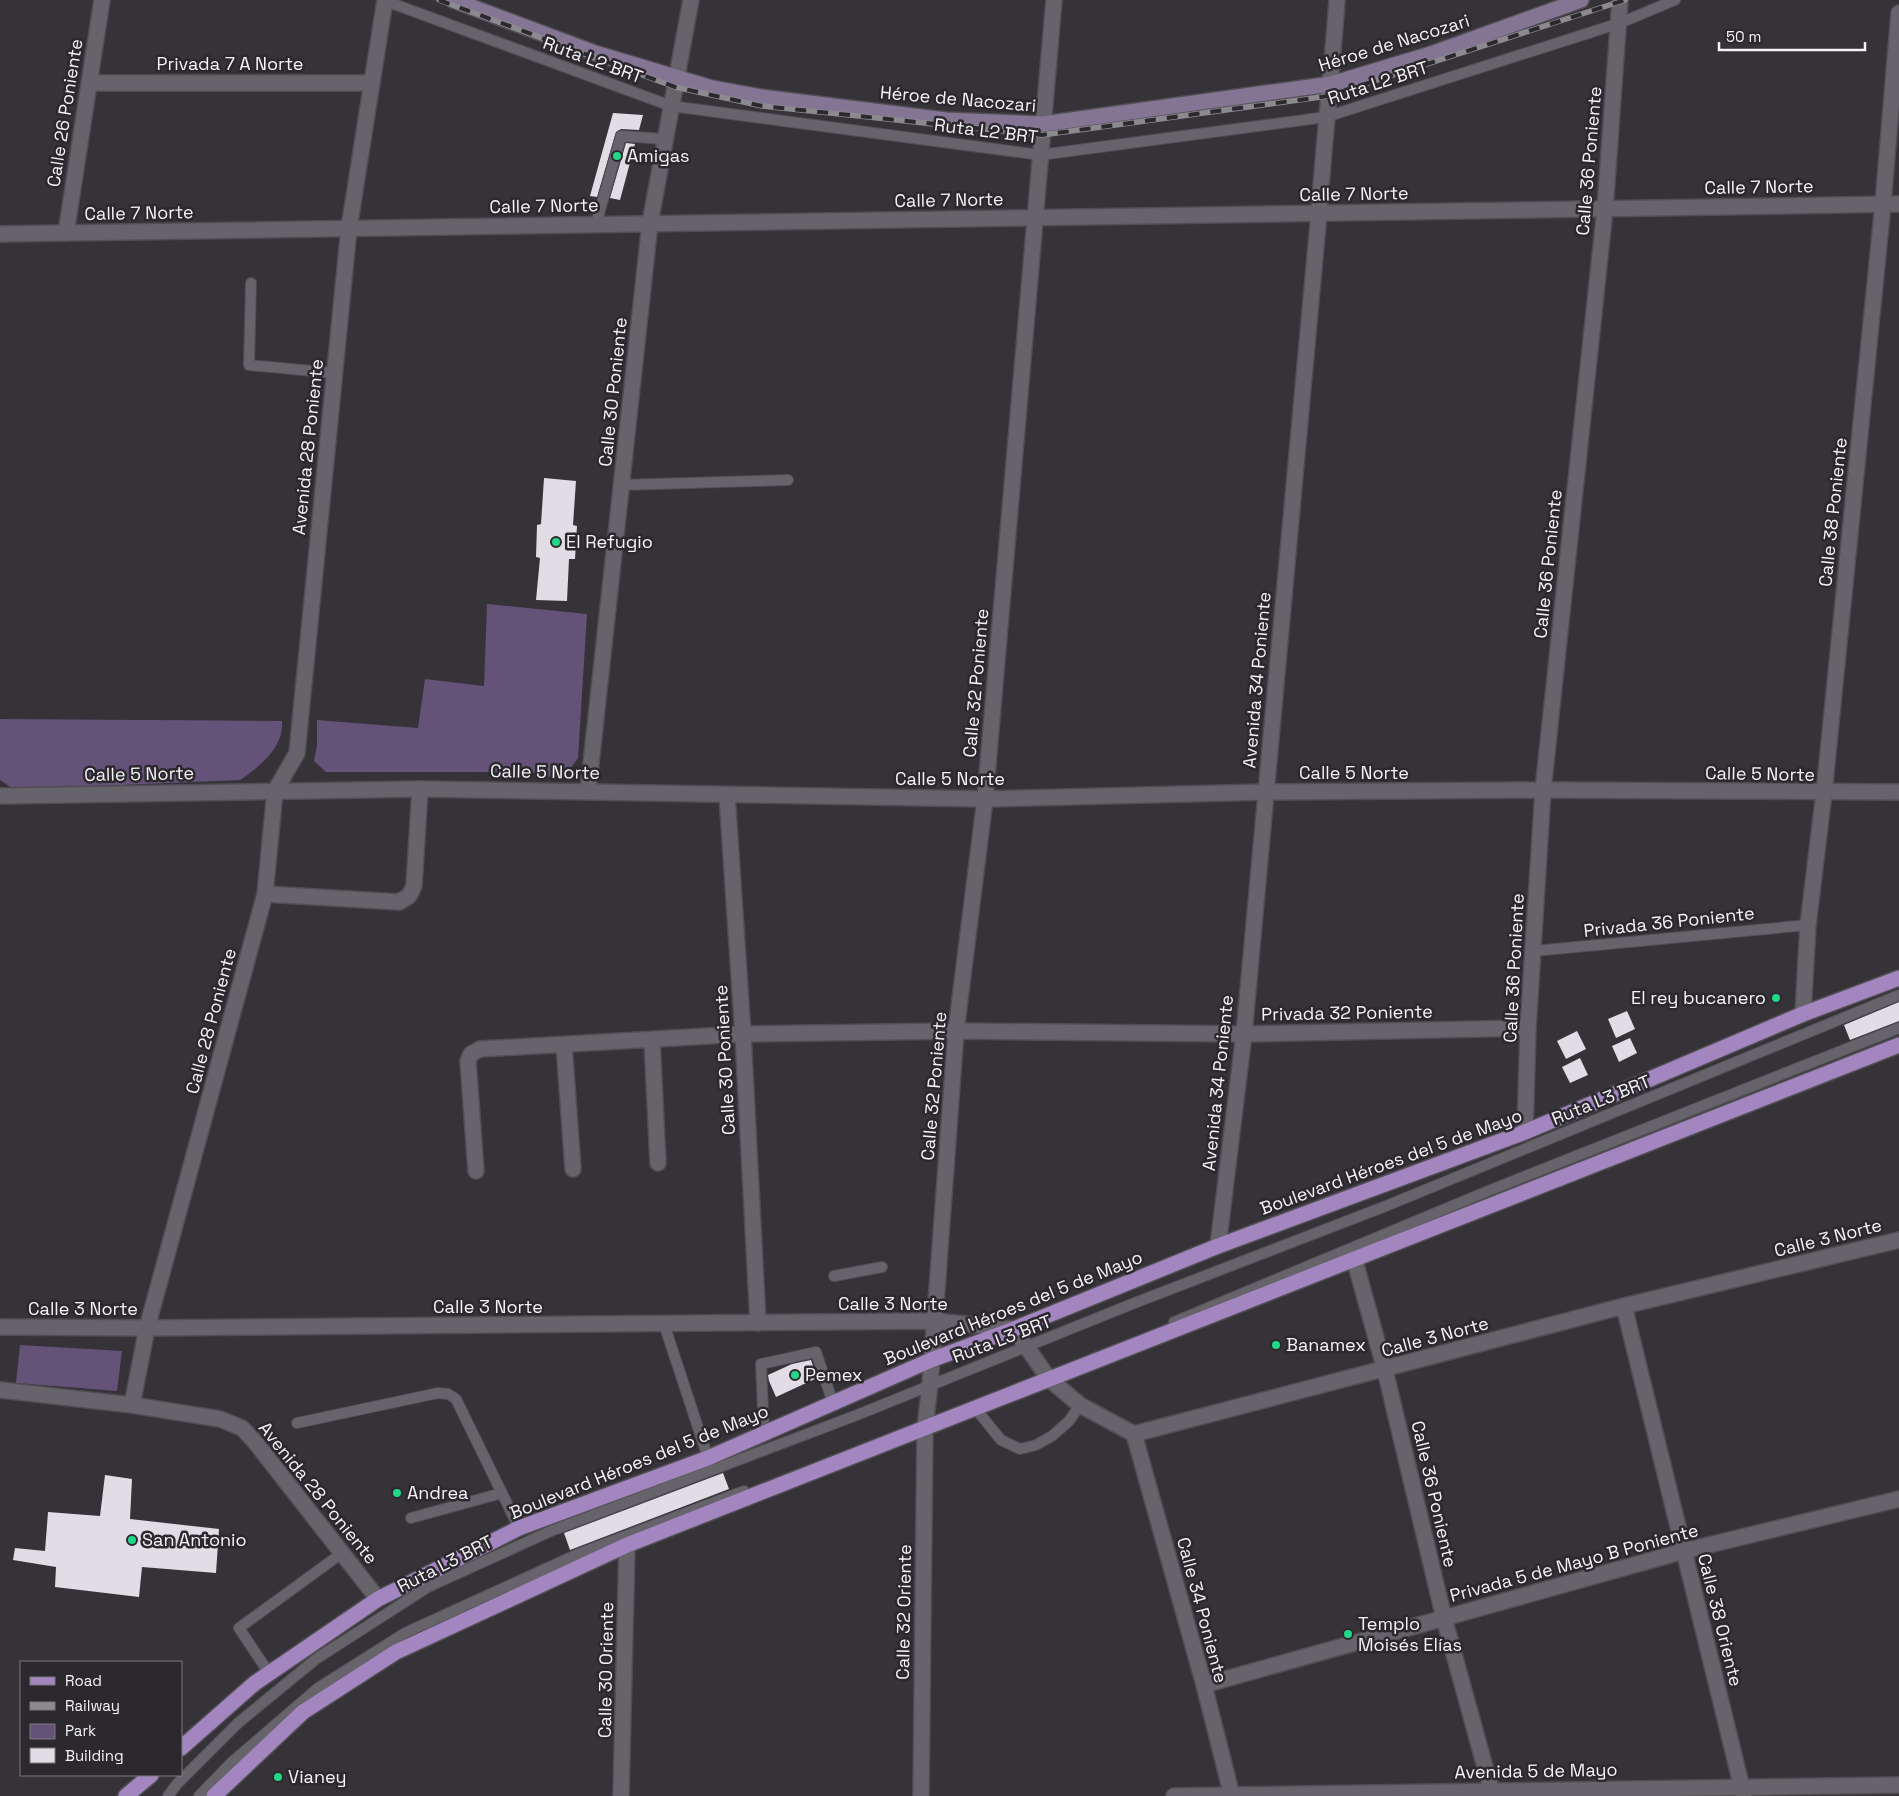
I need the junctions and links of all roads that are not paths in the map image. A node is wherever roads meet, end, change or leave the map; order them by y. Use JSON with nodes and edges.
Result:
{"nodes":[{"id":1,"x":102,"y":0,"type":"edge"},
{"id":2,"x":384,"y":0,"type":"edge"},
{"id":3,"x":453,"y":0,"type":"edge"},
{"id":4,"x":691,"y":0,"type":"edge"},
{"id":5,"x":1054,"y":0,"type":"edge"},
{"id":6,"x":1337,"y":0,"type":"edge"},
{"id":7,"x":1581,"y":0,"type":"edge"},
{"id":8,"x":1620,"y":0,"type":"edge"},
{"id":9,"x":1674,"y":0,"type":"edge"},
{"id":10,"x":1899,"y":13,"type":"edge"},
{"id":11,"x":1620,"y":23,"type":"junction"},
{"id":12,"x":676,"y":78,"type":"junction"},
{"id":13,"x":89,"y":83,"type":"junction"},
{"id":14,"x":372,"y":83,"type":"junction"},
{"id":15,"x":1331,"y":84,"type":"junction"},
{"id":16,"x":672,"y":106,"type":"junction"},
{"id":17,"x":1326,"y":117,"type":"junction"},
{"id":18,"x":1043,"y":124,"type":"junction"},
{"id":19,"x":665,"y":139,"type":"junction"},
{"id":20,"x":1040,"y":155,"type":"junction"},
{"id":21,"x":1883,"y":204,"type":"junction"},
{"id":22,"x":1899,"y":204,"type":"edge"},
{"id":23,"x":1605,"y":209,"type":"junction"},
{"id":24,"x":1319,"y":213,"type":"junction"},
{"id":25,"x":1036,"y":217,"type":"junction"},
{"id":26,"x":596,"y":224,"type":"junction"},
{"id":27,"x":650,"y":224,"type":"junction"},
{"id":28,"x":349,"y":228,"type":"junction"},
{"id":29,"x":66,"y":233,"type":"junction"},
{"id":30,"x":0,"y":234,"type":"edge"},
{"id":31,"x":251,"y":284,"type":"dead end"},
{"id":32,"x":334,"y":373,"type":"junction"},
{"id":33,"x":788,"y":480,"type":"dead end"},
{"id":34,"x":622,"y":484,"type":"junction"},
{"id":35,"x":420,"y":789,"type":"junction"},
{"id":36,"x":275,"y":790,"type":"junction"},
{"id":37,"x":1543,"y":790,"type":"junction"},
{"id":38,"x":588,"y":791,"type":"junction"},
{"id":39,"x":1265,"y":792,"type":"junction"},
{"id":40,"x":1899,"y":792,"type":"edge"},
{"id":41,"x":1824,"y":793,"type":"junction"},
{"id":42,"x":727,"y":795,"type":"junction"},
{"id":43,"x":0,"y":796,"type":"edge"},
{"id":44,"x":985,"y":799,"type":"junction"},
{"id":45,"x":265,"y":894,"type":"junction"},
{"id":46,"x":1808,"y":924,"type":"junction"},
{"id":47,"x":1534,"y":951,"type":"junction"},
{"id":48,"x":1899,"y":978,"type":"edge"},
{"id":49,"x":1899,"y":994,"type":"edge"},
{"id":50,"x":1803,"y":1014,"type":"junction"},
{"id":51,"x":1528,"y":1028,"type":"junction"},
{"id":52,"x":1899,"y":1028,"type":"edge"},
{"id":53,"x":956,"y":1031,"type":"junction"},
{"id":54,"x":743,"y":1034,"type":"junction"},
{"id":55,"x":1244,"y":1034,"type":"junction"},
{"id":56,"x":652,"y":1040,"type":"junction"},
{"id":57,"x":564,"y":1045,"type":"junction"},
{"id":58,"x":1899,"y":1045,"type":"edge"},
{"id":59,"x":1525,"y":1132,"type":"junction"},
{"id":60,"x":658,"y":1163,"type":"dead end"},
{"id":61,"x":572,"y":1169,"type":"dead end"},
{"id":62,"x":476,"y":1171,"type":"dead end"},
{"id":63,"x":1899,"y":1240,"type":"edge"},
{"id":64,"x":1218,"y":1246,"type":"junction"},
{"id":65,"x":1354,"y":1258,"type":"junction"},
{"id":66,"x":882,"y":1267,"type":"dead end"},
{"id":67,"x":834,"y":1276,"type":"dead end"},
{"id":68,"x":1624,"y":1306,"type":"junction"},
{"id":69,"x":935,"y":1322,"type":"junction"},
{"id":70,"x":758,"y":1323,"type":"junction"},
{"id":71,"x":664,"y":1324,"type":"junction"},
{"id":72,"x":0,"y":1327,"type":"edge"},
{"id":73,"x":147,"y":1328,"type":"junction"},
{"id":74,"x":1014,"y":1329,"type":"junction"},
{"id":75,"x":1028,"y":1347,"type":"junction"},
{"id":76,"x":931,"y":1360,"type":"junction"},
{"id":77,"x":1385,"y":1370,"type":"junction"},
{"id":78,"x":1047,"y":1377,"type":"junction"},
{"id":79,"x":930,"y":1384,"type":"junction"},
{"id":80,"x":0,"y":1390,"type":"edge"},
{"id":81,"x":834,"y":1403,"type":"junction"},
{"id":82,"x":132,"y":1405,"type":"junction"},
{"id":83,"x":1080,"y":1405,"type":"junction"},
{"id":84,"x":975,"y":1408,"type":"junction"},
{"id":85,"x":297,"y":1423,"type":"dead end"},
{"id":86,"x":925,"y":1424,"type":"junction"},
{"id":87,"x":764,"y":1433,"type":"junction"},
{"id":88,"x":1134,"y":1434,"type":"junction"},
{"id":89,"x":708,"y":1458,"type":"junction"},
{"id":90,"x":502,"y":1493,"type":"junction"},
{"id":91,"x":1899,"y":1499,"type":"edge"},
{"id":92,"x":411,"y":1518,"type":"dead end"},
{"id":93,"x":519,"y":1528,"type":"junction"},
{"id":94,"x":628,"y":1546,"type":"junction"},
{"id":95,"x":1684,"y":1551,"type":"junction"},
{"id":96,"x":342,"y":1553,"type":"junction"},
{"id":97,"x":378,"y":1599,"type":"junction"},
{"id":98,"x":1444,"y":1618,"type":"junction"},
{"id":99,"x":269,"y":1673,"type":"junction"},
{"id":100,"x":1204,"y":1685,"type":"junction"},
{"id":101,"x":182,"y":1747,"type":"edge"},
{"id":102,"x":150,"y":1776,"type":"edge"},
{"id":103,"x":1899,"y":1785,"type":"edge"},
{"id":104,"x":1743,"y":1792,"type":"edge"},
{"id":105,"x":1492,"y":1793,"type":"edge"},
{"id":106,"x":126,"y":1796,"type":"edge"},
{"id":107,"x":168,"y":1796,"type":"edge"},
{"id":108,"x":199,"y":1796,"type":"edge"},
{"id":109,"x":214,"y":1796,"type":"edge"},
{"id":110,"x":622,"y":1796,"type":"edge"},
{"id":111,"x":921,"y":1796,"type":"edge"},
{"id":112,"x":1174,"y":1796,"type":"edge"},
{"id":113,"x":1232,"y":1796,"type":"edge"}],
"edges":[{"from":1,"to":13,"type":"street","name":"Calle 26 Poniente"},
{"from":2,"to":14,"type":"street","name":"Avenida 28 Poniente"},
{"from":2,"to":16,"type":"lane","name":"Ruta L2 BRT"},
{"from":3,"to":12,"type":"street","name":"Héroe de Nacozari"},
{"from":4,"to":12,"type":"street","name":"Calle 30 Poniente"},
{"from":5,"to":18,"type":"street","name":"Calle 32 Poniente"},
{"from":6,"to":15,"type":"street"},
{"from":7,"to":15,"type":"street","name":"Héroe de Nacozari"},
{"from":8,"to":11,"type":"street","name":"Calle 36 Poniente"},
{"from":9,"to":11,"type":"lane","name":"Ruta L2 BRT"},
{"from":10,"to":21,"type":"street","name":"Calle 38 Poniente"},
{"from":11,"to":17,"type":"lane","name":"Ruta L2 BRT"},
{"from":11,"to":23,"type":"street","name":"Calle 36 Poniente"},
{"from":12,"to":16,"type":"street","name":"Calle 30 Poniente"},
{"from":12,"to":18,"type":"street","name":"Héroe de Nacozari"},
{"from":13,"to":14,"type":"street","name":"Privada 7 A Norte"},
{"from":13,"to":29,"type":"street","name":"Calle 26 Poniente"},
{"from":14,"to":28,"type":"street","name":"Avenida 28 Poniente"},
{"from":15,"to":17,"type":"street"},
{"from":15,"to":18,"type":"street","name":"Héroe de Nacozari"},
{"from":16,"to":19,"type":"street","name":"Calle 30 Poniente"},
{"from":16,"to":20,"type":"lane","name":"Ruta L2 BRT"},
{"from":17,"to":20,"type":"lane","name":"Ruta L2 BRT"},
{"from":17,"to":24,"type":"street","name":"Avenida 34 Poniente"},
{"from":18,"to":20,"type":"street","name":"Calle 32 Poniente"},
{"from":19,"to":26,"type":"lane"},
{"from":19,"to":27,"type":"street","name":"Calle 30 Poniente"},
{"from":20,"to":25,"type":"street","name":"Calle 32 Poniente"},
{"from":21,"to":22,"type":"street","name":"Calle 7 Norte"},
{"from":21,"to":23,"type":"street","name":"Calle 7 Norte"},
{"from":21,"to":41,"type":"street","name":"Calle 38 Poniente"},
{"from":23,"to":24,"type":"street","name":"Calle 7 Norte"},
{"from":23,"to":37,"type":"street","name":"Calle 36 Poniente"},
{"from":24,"to":25,"type":"street","name":"Calle 7 Norte"},
{"from":24,"to":39,"type":"street","name":"Avenida 34 Poniente"},
{"from":25,"to":27,"type":"street","name":"Calle 7 Norte"},
{"from":25,"to":44,"type":"street","name":"Calle 32 Poniente"},
{"from":26,"to":27,"type":"street","name":"Calle 7 Norte"},
{"from":26,"to":28,"type":"street","name":"Calle 7 Norte"},
{"from":27,"to":34,"type":"street","name":"Calle 30 Poniente"},
{"from":28,"to":29,"type":"street","name":"Calle 7 Norte"},
{"from":28,"to":32,"type":"street","name":"Avenida 28 Poniente"},
{"from":29,"to":30,"type":"street","name":"Calle 7 Norte"},
{"from":31,"to":32,"type":"lane"},
{"from":32,"to":36,"type":"street","name":"Avenida 28 Poniente"},
{"from":33,"to":34,"type":"lane"},
{"from":34,"to":38,"type":"street","name":"Calle 30 Poniente"},
{"from":35,"to":36,"type":"street","name":"Calle 5 Norte"},
{"from":35,"to":38,"type":"street","name":"Calle 5 Norte"},
{"from":35,"to":45,"type":"street"},
{"from":36,"to":43,"type":"street","name":"Calle 5 Norte"},
{"from":36,"to":45,"type":"street","name":"Avenida 28 Poniente"},
{"from":37,"to":39,"type":"street","name":"Calle 5 Norte"},
{"from":37,"to":41,"type":"street","name":"Calle 5 Norte"},
{"from":37,"to":47,"type":"street","name":"Calle 36 Poniente"},
{"from":38,"to":42,"type":"street","name":"Calle 5 Norte"},
{"from":39,"to":44,"type":"street","name":"Calle 5 Norte"},
{"from":39,"to":55,"type":"street","name":"Avenida 34 Poniente"},
{"from":40,"to":41,"type":"street","name":"Calle 5 Norte"},
{"from":41,"to":46,"type":"street","name":"Calle 38 Poniente"},
{"from":42,"to":44,"type":"street","name":"Calle 5 Norte"},
{"from":42,"to":54,"type":"street","name":"Calle 30 Poniente"},
{"from":44,"to":53,"type":"street","name":"Calle 32 Poniente"},
{"from":45,"to":73,"type":"street","name":"Calle 28 Poniente"},
{"from":46,"to":47,"type":"lane","name":"Privada 36 Poniente"},
{"from":46,"to":50,"type":"street","name":"Calle 38 Poniente"},
{"from":47,"to":51,"type":"street","name":"Calle 36 Poniente"},
{"from":48,"to":50,"type":"main road","name":"Boulevard Héroes del 5 de Mayo"},
{"from":49,"to":75,"type":"lane","name":"Ruta L3 BRT"},
{"from":50,"to":59,"type":"main road","name":"Boulevard Héroes del 5 de Mayo"},
{"from":51,"to":55,"type":"street","name":"Privada 32 Poniente"},
{"from":51,"to":59,"type":"street","name":"Calle 36 Poniente"},
{"from":52,"to":78,"type":"lane"},
{"from":53,"to":54,"type":"street","name":"Privada 32 Poniente"},
{"from":53,"to":55,"type":"street","name":"Privada 32 Poniente"},
{"from":53,"to":69,"type":"street","name":"Calle 32 Poniente"},
{"from":54,"to":56,"type":"street","name":"Privada 32 Poniente"},
{"from":54,"to":70,"type":"street","name":"Calle 30 Poniente"},
{"from":55,"to":64,"type":"street","name":"Avenida 34 Poniente"},
{"from":56,"to":57,"type":"street","name":"Privada 32 Poniente"},
{"from":56,"to":60,"type":"street"},
{"from":57,"to":61,"type":"street"},
{"from":57,"to":62,"type":"street","name":"Privada 32 Poniente"},
{"from":58,"to":65,"type":"main road"},
{"from":59,"to":64,"type":"main road","name":"Boulevard Héroes del 5 de Mayo"},
{"from":63,"to":68,"type":"street","name":"Calle 3 Norte"},
{"from":64,"to":74,"type":"main road","name":"Boulevard Héroes del 5 de Mayo"},
{"from":65,"to":77,"type":"street","name":"Calle 36 Poniente"},
{"from":65,"to":78,"type":"main road"},
{"from":66,"to":67,"type":"lane"},
{"from":68,"to":77,"type":"street","name":"Calle 3 Norte"},
{"from":68,"to":95,"type":"street","name":"Calle 38 Oriente"},
{"from":69,"to":70,"type":"street","name":"Calle 3 Norte"},
{"from":69,"to":74,"type":"street","name":"Calle 3 Norte"},
{"from":69,"to":76,"type":"street","name":"Calle 32 Poniente"},
{"from":70,"to":71,"type":"street","name":"Calle 3 Norte"},
{"from":71,"to":73,"type":"street","name":"Calle 3 Norte"},
{"from":71,"to":89,"type":"lane"},
{"from":72,"to":73,"type":"street","name":"Calle 3 Norte"},
{"from":73,"to":82,"type":"street","name":"Calle 28 Poniente"},
{"from":74,"to":75,"type":"street"},
{"from":74,"to":76,"type":"main road","name":"Boulevard Héroes del 5 de Mayo"},
{"from":75,"to":78,"type":"street"},
{"from":75,"to":79,"type":"lane","name":"Ruta L3 BRT"},
{"from":76,"to":79,"type":"street","name":"Calle 32 Poniente"},
{"from":76,"to":81,"type":"main road","name":"Boulevard Héroes del 5 de Mayo"},
{"from":77,"to":88,"type":"street","name":"Calle 3 Norte"},
{"from":77,"to":98,"type":"street","name":"Calle 36 Poniente"},
{"from":78,"to":83,"type":"street"},
{"from":78,"to":84,"type":"main road"},
{"from":78,"to":86,"type":"lane"},
{"from":79,"to":86,"type":"street","name":"Calle 32 Poniente"},
{"from":79,"to":107,"type":"lane","name":"Ruta L3 BRT"},
{"from":80,"to":82,"type":"street"},
{"from":81,"to":87,"type":"main road","name":"Boulevard Héroes del 5 de Mayo"},
{"from":81,"to":87,"type":"lane"},
{"from":82,"to":96,"type":"street","name":"Avenida 28 Poniente"},
{"from":83,"to":84,"type":"lane"},
{"from":83,"to":88,"type":"street"},
{"from":84,"to":86,"type":"main road"},
{"from":85,"to":90,"type":"lane"},
{"from":86,"to":94,"type":"main road"},
{"from":86,"to":108,"type":"lane"},
{"from":86,"to":111,"type":"street","name":"Calle 32 Oriente"},
{"from":87,"to":89,"type":"main road","name":"Boulevard Héroes del 5 de Mayo"},
{"from":88,"to":100,"type":"street","name":"Calle 34 Poniente"},
{"from":89,"to":93,"type":"main road","name":"Boulevard Héroes del 5 de Mayo"},
{"from":90,"to":92,"type":"lane"},
{"from":90,"to":93,"type":"lane"},
{"from":91,"to":95,"type":"street","name":"Privada 5 de Mayo B Poniente"},
{"from":93,"to":97,"type":"main road","name":"Boulevard Héroes del 5 de Mayo"},
{"from":94,"to":109,"type":"main road"},
{"from":94,"to":110,"type":"street","name":"Calle 30 Oriente"},
{"from":95,"to":98,"type":"street","name":"Privada 5 de Mayo B Poniente"},
{"from":95,"to":104,"type":"street","name":"Calle 38 Oriente"},
{"from":96,"to":97,"type":"street","name":"Avenida 28 Poniente"},
{"from":96,"to":99,"type":"lane"},
{"from":97,"to":99,"type":"main road","name":"Boulevard Héroes del 5 de Mayo"},
{"from":98,"to":100,"type":"street","name":"Privada 5 de Mayo B Poniente"},
{"from":98,"to":105,"type":"street","name":"Calle 36 Poniente"},
{"from":99,"to":101,"type":"main road","name":"Boulevard Héroes del 5 de Mayo"},
{"from":100,"to":113,"type":"street","name":"Calle 34 Poniente"},
{"from":102,"to":106,"type":"main road"},
{"from":103,"to":104,"type":"street","name":"Avenida 5 de Mayo"},
{"from":104,"to":105,"type":"street","name":"Avenida 5 de Mayo"},
{"from":105,"to":113,"type":"street","name":"Avenida 5 de Mayo"},
{"from":112,"to":113,"type":"street","name":"Avenida 5 de Mayo"}]}
